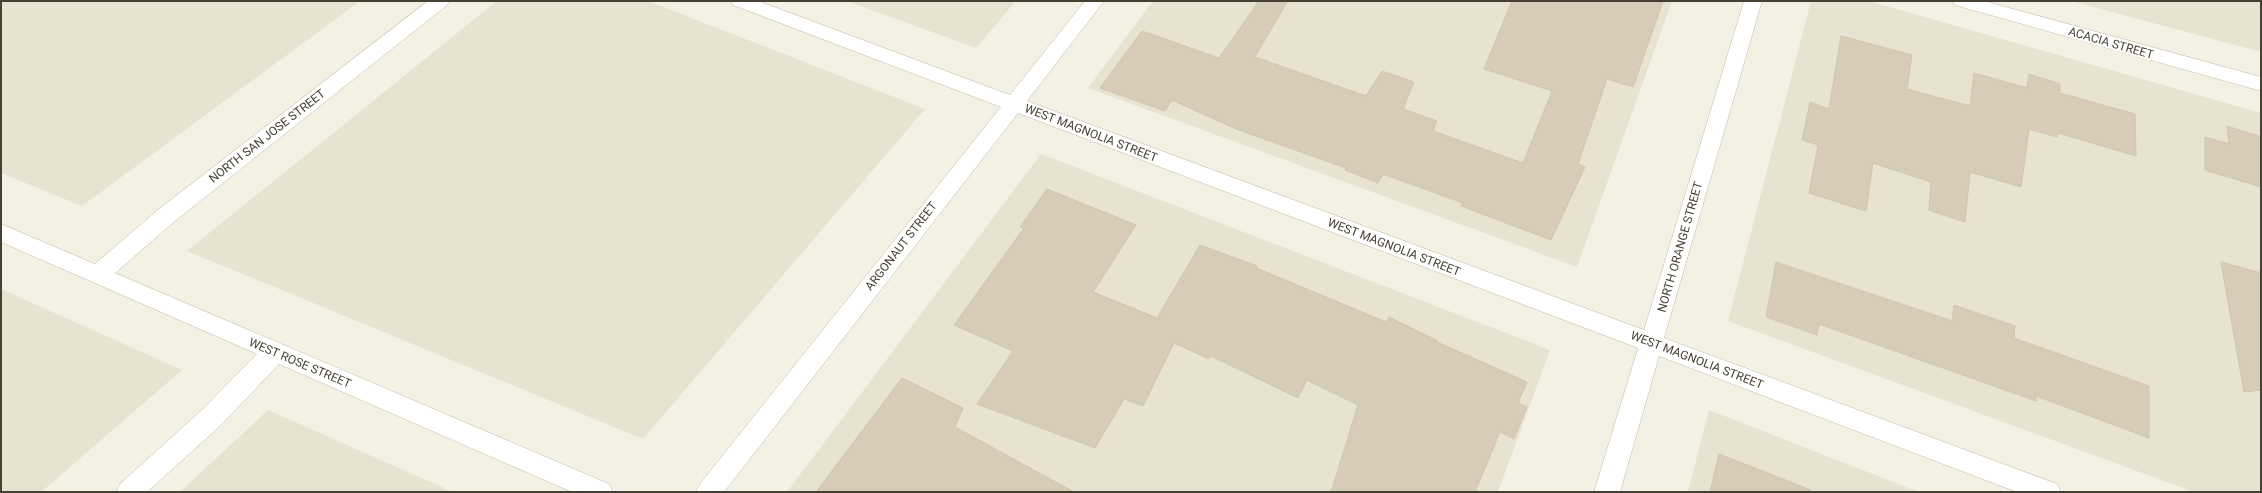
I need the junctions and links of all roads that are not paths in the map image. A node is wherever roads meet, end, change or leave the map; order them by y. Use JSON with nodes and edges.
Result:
{"nodes":[{"id":1,"x":440,"y":1,"type":"edge"},
{"id":2,"x":740,"y":1,"type":"edge"},
{"id":3,"x":1094,"y":1,"type":"edge"},
{"id":4,"x":1753,"y":1,"type":"edge"},
{"id":5,"x":1962,"y":1,"type":"edge"},
{"id":6,"x":2261,"y":84,"type":"edge"},
{"id":7,"x":1013,"y":104,"type":"junction"},
{"id":8,"x":1,"y":233,"type":"edge"},
{"id":9,"x":97,"y":275,"type":"junction"},
{"id":10,"x":1652,"y":343,"type":"junction"},
{"id":11,"x":275,"y":352,"type":"junction"},
{"id":12,"x":129,"y":492,"type":"edge"},
{"id":13,"x":600,"y":492,"type":"edge"},
{"id":14,"x":709,"y":492,"type":"edge"},
{"id":15,"x":1607,"y":492,"type":"edge"},
{"id":16,"x":2048,"y":492,"type":"edge"}],
"edges":[{"from":1,"to":9,"type":"street","name":"NORTH SAN JOSE STREET"},
{"from":2,"to":7,"type":"street","name":"WEST MAGNOLIA STREET"},
{"from":3,"to":7,"type":"street","name":"ARGONAUT STREET"},
{"from":4,"to":10,"type":"street","name":"NORTH ORANGE STREET"},
{"from":5,"to":6,"type":"street","name":"ACACIA STREET"},
{"from":7,"to":10,"type":"street","name":"WEST MAGNOLIA STREET"},
{"from":7,"to":14,"type":"street","name":"ARGONAUT STREET"},
{"from":8,"to":9,"type":"street","name":"WEST ROSE STREET"},
{"from":9,"to":11,"type":"street","name":"WEST ROSE STREET"},
{"from":10,"to":15,"type":"street","name":"NORTH ORANGE STREET"},
{"from":10,"to":16,"type":"street","name":"WEST MAGNOLIA STREET"},
{"from":11,"to":12,"type":"street"},
{"from":11,"to":13,"type":"street","name":"WEST ROSE STREET"}]}
